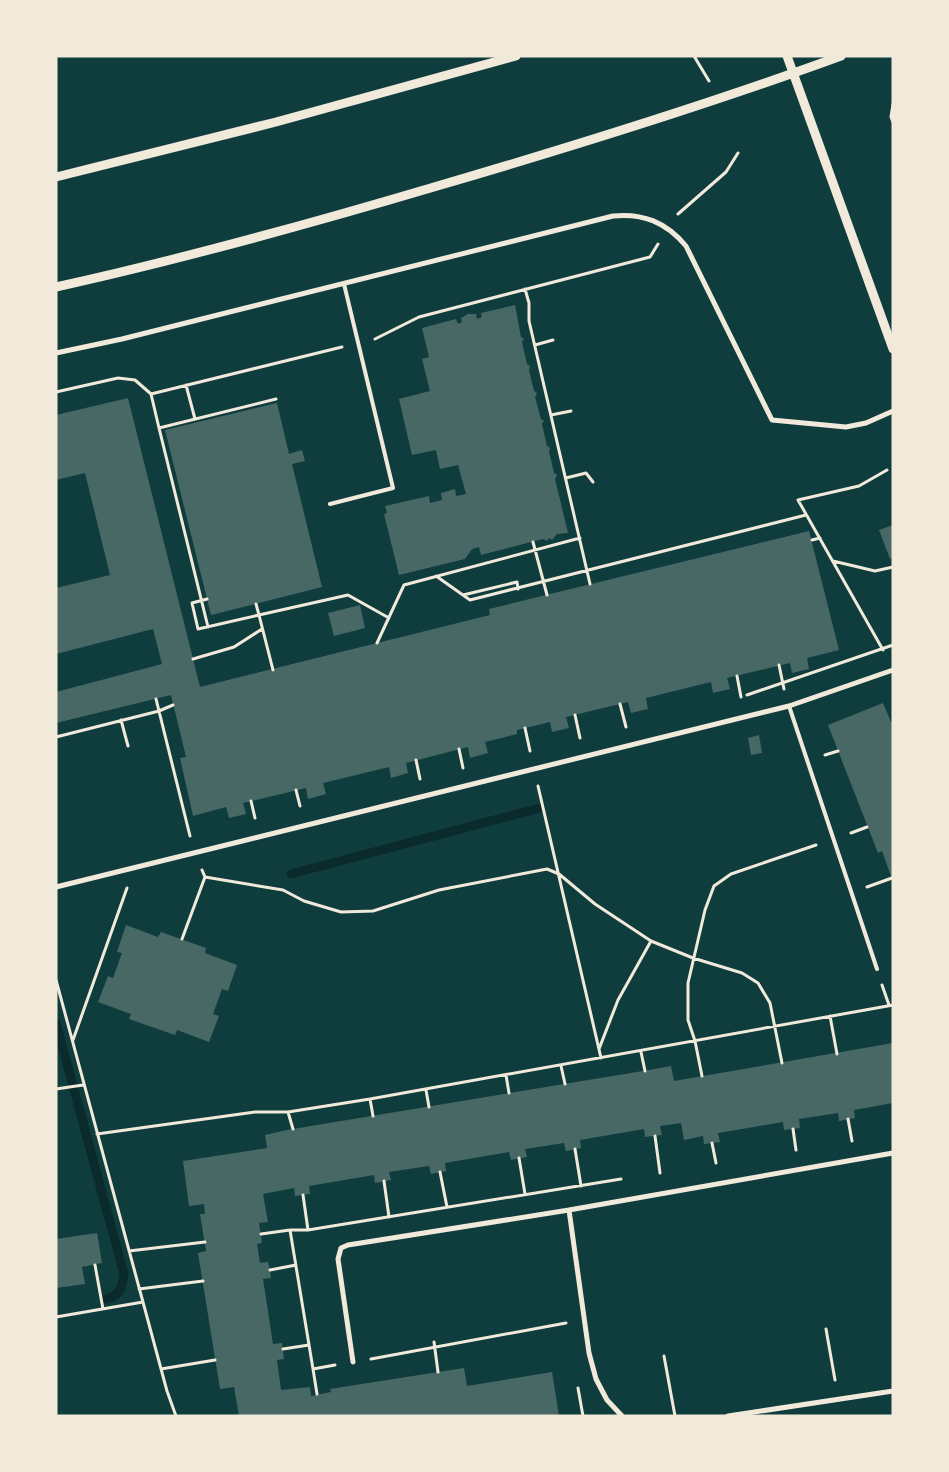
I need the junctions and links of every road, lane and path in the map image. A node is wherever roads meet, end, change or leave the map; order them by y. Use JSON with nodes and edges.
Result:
{"nodes":[{"id":1,"x":516,"y":56,"type":"edge"},
{"id":2,"x":694,"y":56,"type":"edge"},
{"id":3,"x":787,"y":56,"type":"edge"},
{"id":4,"x":841,"y":56,"type":"edge"},
{"id":5,"x":793,"y":74,"type":"junction"},
{"id":6,"x":711,"y":83,"type":"dead end"},
{"id":7,"x":893,"y":104,"type":"edge"},
{"id":8,"x":893,"y":122,"type":"edge"},
{"id":9,"x":738,"y":153,"type":"dead end"},
{"id":10,"x":56,"y":176,"type":"edge"},
{"id":11,"x":666,"y":227,"type":"junction"},
{"id":12,"x":344,"y":284,"type":"junction"},
{"id":13,"x":56,"y":287,"type":"edge"},
{"id":14,"x":525,"y":289,"type":"junction"},
{"id":15,"x":553,"y":340,"type":"dead end"},
{"id":16,"x":358,"y":343,"type":"junction"},
{"id":17,"x":535,"y":345,"type":"junction"},
{"id":18,"x":893,"y":350,"type":"edge"},
{"id":19,"x":56,"y":353,"type":"edge"},
{"id":20,"x":186,"y":385,"type":"junction"},
{"id":21,"x":56,"y":392,"type":"edge"},
{"id":22,"x":151,"y":394,"type":"junction"},
{"id":23,"x":276,"y":399,"type":"dead end"},
{"id":24,"x":571,"y":411,"type":"dead end"},
{"id":25,"x":893,"y":411,"type":"edge"},
{"id":26,"x":551,"y":415,"type":"junction"},
{"id":27,"x":195,"y":419,"type":"junction"},
{"id":28,"x":159,"y":428,"type":"junction"},
{"id":29,"x":887,"y":470,"type":"dead end"},
{"id":30,"x":566,"y":478,"type":"junction"},
{"id":31,"x":593,"y":482,"type":"dead end"},
{"id":32,"x":330,"y":504,"type":"dead end"},
{"id":33,"x":806,"y":515,"type":"junction"},
{"id":34,"x":580,"y":538,"type":"junction"},
{"id":35,"x":820,"y":538,"type":"junction"},
{"id":36,"x":812,"y":540,"type":"dead end"},
{"id":37,"x":533,"y":542,"type":"dead end"},
{"id":38,"x":535,"y":550,"type":"junction"},
{"id":39,"x":833,"y":561,"type":"junction"},
{"id":40,"x":893,"y":567,"type":"edge"},
{"id":41,"x":588,"y":571,"type":"junction"},
{"id":42,"x":436,"y":576,"type":"junction"},
{"id":43,"x":544,"y":582,"type":"junction"},
{"id":44,"x":590,"y":584,"type":"dead end"},
{"id":45,"x":518,"y":589,"type":"junction"},
{"id":46,"x":462,"y":595,"type":"junction"},
{"id":47,"x":547,"y":595,"type":"dead end"},
{"id":48,"x":207,"y":598,"type":"dead end"},
{"id":49,"x":256,"y":604,"type":"dead end"},
{"id":50,"x":259,"y":615,"type":"junction"},
{"id":51,"x":389,"y":618,"type":"junction"},
{"id":52,"x":208,"y":627,"type":"junction"},
{"id":53,"x":262,"y":629,"type":"junction"},
{"id":54,"x":377,"y":643,"type":"dead end"},
{"id":55,"x":886,"y":653,"type":"dead end"},
{"id":56,"x":193,"y":659,"type":"dead end"},
{"id":57,"x":273,"y":670,"type":"dead end"},
{"id":58,"x":893,"y":670,"type":"edge"},
{"id":59,"x":737,"y":676,"type":"dead end"},
{"id":60,"x":741,"y":697,"type":"dead end"},
{"id":61,"x":156,"y":699,"type":"dead end"},
{"id":62,"x":620,"y":704,"type":"dead end"},
{"id":63,"x":173,"y":705,"type":"dead end"},
{"id":64,"x":789,"y":706,"type":"junction"},
{"id":65,"x":159,"y":711,"type":"junction"},
{"id":66,"x":575,"y":715,"type":"dead end"},
{"id":67,"x":121,"y":720,"type":"junction"},
{"id":68,"x":626,"y":726,"type":"dead end"},
{"id":69,"x":525,"y":728,"type":"dead end"},
{"id":70,"x":526,"y":734,"type":"dead end"},
{"id":71,"x":56,"y":737,"type":"edge"},
{"id":72,"x":580,"y":738,"type":"dead end"},
{"id":73,"x":128,"y":746,"type":"dead end"},
{"id":74,"x":459,"y":749,"type":"dead end"},
{"id":75,"x":416,"y":760,"type":"dead end"},
{"id":76,"x":173,"y":766,"type":"dead end"},
{"id":77,"x":463,"y":768,"type":"dead end"},
{"id":78,"x":420,"y":779,"type":"dead end"},
{"id":79,"x":296,"y":790,"type":"dead end"},
{"id":80,"x":251,"y":801,"type":"dead end"},
{"id":81,"x":300,"y":806,"type":"dead end"},
{"id":82,"x":255,"y":818,"type":"dead end"},
{"id":83,"x":548,"y":827,"type":"dead end"},
{"id":84,"x":834,"y":840,"type":"junction"},
{"id":85,"x":140,"y":866,"type":"junction"},
{"id":86,"x":559,"y":874,"type":"junction"},
{"id":87,"x":205,"y":877,"type":"dead end"},
{"id":88,"x":892,"y":878,"type":"edge"},
{"id":89,"x":56,"y":887,"type":"edge"},
{"id":90,"x":851,"y":893,"type":"junction"},
{"id":91,"x":651,"y":941,"type":"junction"},
{"id":92,"x":694,"y":958,"type":"junction"},
{"id":93,"x":877,"y":969,"type":"dead end"},
{"id":94,"x":56,"y":980,"type":"edge"},
{"id":95,"x":893,"y":1005,"type":"edge"},
{"id":96,"x":830,"y":1016,"type":"junction"},
{"id":97,"x":776,"y":1026,"type":"junction"},
{"id":98,"x":72,"y":1040,"type":"junction"},
{"id":99,"x":695,"y":1041,"type":"junction"},
{"id":100,"x":599,"y":1049,"type":"junction"},
{"id":101,"x":641,"y":1051,"type":"junction"},
{"id":102,"x":837,"y":1054,"type":"dead end"},
{"id":103,"x":601,"y":1058,"type":"junction"},
{"id":104,"x":782,"y":1063,"type":"dead end"},
{"id":105,"x":561,"y":1066,"type":"junction"},
{"id":106,"x":645,"y":1071,"type":"dead end"},
{"id":107,"x":506,"y":1075,"type":"junction"},
{"id":108,"x":702,"y":1076,"type":"dead end"},
{"id":109,"x":565,"y":1084,"type":"dead end"},
{"id":110,"x":84,"y":1085,"type":"junction"},
{"id":111,"x":56,"y":1089,"type":"edge"},
{"id":112,"x":426,"y":1090,"type":"junction"},
{"id":113,"x":509,"y":1093,"type":"dead end"},
{"id":114,"x":370,"y":1099,"type":"junction"},
{"id":115,"x":429,"y":1107,"type":"dead end"},
{"id":116,"x":288,"y":1112,"type":"junction"},
{"id":117,"x":373,"y":1116,"type":"dead end"},
{"id":118,"x":848,"y":1119,"type":"dead end"},
{"id":119,"x":293,"y":1129,"type":"dead end"},
{"id":120,"x":793,"y":1129,"type":"dead end"},
{"id":121,"x":97,"y":1134,"type":"junction"},
{"id":122,"x":655,"y":1136,"type":"dead end"},
{"id":123,"x":860,"y":1139,"type":"dead end"},
{"id":124,"x":852,"y":1140,"type":"junction"},
{"id":125,"x":843,"y":1142,"type":"dead end"},
{"id":126,"x":712,"y":1143,"type":"dead end"},
{"id":127,"x":806,"y":1148,"type":"dead end"},
{"id":128,"x":575,"y":1149,"type":"dead end"},
{"id":129,"x":796,"y":1150,"type":"junction"},
{"id":130,"x":788,"y":1152,"type":"dead end"},
{"id":131,"x":893,"y":1154,"type":"edge"},
{"id":132,"x":519,"y":1158,"type":"dead end"},
{"id":133,"x":725,"y":1162,"type":"dead end"},
{"id":134,"x":716,"y":1163,"type":"junction"},
{"id":135,"x":706,"y":1165,"type":"dead end"},
{"id":136,"x":669,"y":1171,"type":"dead end"},
{"id":137,"x":440,"y":1172,"type":"dead end"},
{"id":138,"x":660,"y":1173,"type":"junction"},
{"id":139,"x":652,"y":1174,"type":"dead end"},
{"id":140,"x":626,"y":1179,"type":"dead end"},
{"id":141,"x":384,"y":1181,"type":"dead end"},
{"id":142,"x":581,"y":1186,"type":"junction"},
{"id":143,"x":525,"y":1194,"type":"junction"},
{"id":144,"x":303,"y":1195,"type":"dead end"},
{"id":145,"x":447,"y":1208,"type":"junction"},
{"id":146,"x":569,"y":1210,"type":"junction"},
{"id":147,"x":390,"y":1217,"type":"junction"},
{"id":148,"x":290,"y":1230,"type":"junction"},
{"id":149,"x":308,"y":1230,"type":"junction"},
{"id":150,"x":261,"y":1234,"type":"dead end"},
{"id":151,"x":204,"y":1242,"type":"dead end"},
{"id":152,"x":129,"y":1251,"type":"junction"},
{"id":153,"x":95,"y":1264,"type":"dead end"},
{"id":154,"x":296,"y":1265,"type":"junction"},
{"id":155,"x":270,"y":1270,"type":"dead end"},
{"id":156,"x":203,"y":1281,"type":"dead end"},
{"id":157,"x":139,"y":1289,"type":"junction"},
{"id":158,"x":143,"y":1302,"type":"junction"},
{"id":159,"x":103,"y":1309,"type":"junction"},
{"id":160,"x":56,"y":1317,"type":"edge"},
{"id":161,"x":509,"y":1328,"type":"dead end"},
{"id":162,"x":826,"y":1329,"type":"dead end"},
{"id":163,"x":568,"y":1332,"type":"dead end"},
{"id":164,"x":510,"y":1334,"type":"junction"},
{"id":165,"x":434,"y":1342,"type":"dead end"},
{"id":166,"x":309,"y":1345,"type":"junction"},
{"id":167,"x":434,"y":1348,"type":"junction"},
{"id":168,"x":283,"y":1349,"type":"dead end"},
{"id":169,"x":664,"y":1356,"type":"dead end"},
{"id":170,"x":215,"y":1360,"type":"dead end"},
{"id":171,"x":353,"y":1362,"type":"junction"},
{"id":172,"x":161,"y":1369,"type":"junction"},
{"id":173,"x":313,"y":1369,"type":"junction"},
{"id":174,"x":438,"y":1372,"type":"dead end"},
{"id":175,"x":576,"y":1379,"type":"dead end"},
{"id":176,"x":835,"y":1381,"type":"dead end"},
{"id":177,"x":893,"y":1391,"type":"edge"},
{"id":178,"x":317,"y":1394,"type":"dead end"},
{"id":179,"x":176,"y":1416,"type":"edge"},
{"id":180,"x":583,"y":1416,"type":"edge"},
{"id":181,"x":622,"y":1416,"type":"edge"},
{"id":182,"x":674,"y":1416,"type":"edge"},
{"id":183,"x":728,"y":1416,"type":"edge"}],
"edges":[{"from":1,"to":10,"type":"street"},
{"from":2,"to":6,"type":"path"},
{"from":3,"to":5,"type":"street"},
{"from":4,"to":5,"type":"street"},
{"from":5,"to":13,"type":"street"},
{"from":5,"to":18,"type":"street"},
{"from":7,"to":8,"type":"path"},
{"from":9,"to":11,"type":"path"},
{"from":11,"to":12,"type":"street"},
{"from":11,"to":14,"type":"path"},
{"from":11,"to":25,"type":"street"},
{"from":12,"to":16,"type":"lane"},
{"from":12,"to":19,"type":"street"},
{"from":14,"to":16,"type":"path"},
{"from":14,"to":17,"type":"path"},
{"from":15,"to":17,"type":"path"},
{"from":16,"to":20,"type":"path"},
{"from":16,"to":32,"type":"lane"},
{"from":17,"to":26,"type":"path"},
{"from":20,"to":22,"type":"path"},
{"from":20,"to":27,"type":"path"},
{"from":21,"to":22,"type":"path"},
{"from":22,"to":28,"type":"path"},
{"from":23,"to":27,"type":"path"},
{"from":24,"to":26,"type":"path"},
{"from":26,"to":30,"type":"path"},
{"from":27,"to":28,"type":"path"},
{"from":28,"to":52,"type":"path"},
{"from":29,"to":33,"type":"path"},
{"from":30,"to":31,"type":"path"},
{"from":30,"to":34,"type":"path"},
{"from":33,"to":35,"type":"path"},
{"from":33,"to":41,"type":"path"},
{"from":34,"to":38,"type":"path"},
{"from":34,"to":41,"type":"path"},
{"from":35,"to":36,"type":"path"},
{"from":35,"to":39,"type":"path"},
{"from":37,"to":38,"type":"path"},
{"from":38,"to":42,"type":"path"},
{"from":38,"to":43,"type":"path"},
{"from":39,"to":40,"type":"path"},
{"from":39,"to":55,"type":"path"},
{"from":41,"to":43,"type":"path"},
{"from":41,"to":44,"type":"path"},
{"from":42,"to":46,"type":"path"},
{"from":42,"to":51,"type":"path"},
{"from":43,"to":45,"type":"path"},
{"from":43,"to":47,"type":"path"},
{"from":45,"to":46,"type":"path"},
{"from":45,"to":46,"type":"path"},
{"from":48,"to":52,"type":"path"},
{"from":49,"to":50,"type":"path"},
{"from":50,"to":51,"type":"path"},
{"from":50,"to":52,"type":"path"},
{"from":50,"to":53,"type":"path"},
{"from":51,"to":54,"type":"path"},
{"from":53,"to":56,"type":"path"},
{"from":53,"to":57,"type":"path"},
{"from":58,"to":64,"type":"street"},
{"from":59,"to":60,"type":"path"},
{"from":61,"to":65,"type":"path"},
{"from":62,"to":68,"type":"path"},
{"from":63,"to":65,"type":"path"},
{"from":64,"to":84,"type":"lane"},
{"from":64,"to":85,"type":"street"},
{"from":65,"to":67,"type":"path"},
{"from":65,"to":76,"type":"path"},
{"from":66,"to":72,"type":"path"},
{"from":67,"to":71,"type":"path"},
{"from":67,"to":73,"type":"path"},
{"from":69,"to":70,"type":"path"},
{"from":74,"to":77,"type":"path"},
{"from":75,"to":78,"type":"path"},
{"from":79,"to":81,"type":"path"},
{"from":80,"to":82,"type":"path"},
{"from":83,"to":86,"type":"path"},
{"from":84,"to":90,"type":"lane"},
{"from":84,"to":92,"type":"path"},
{"from":85,"to":89,"type":"street"},
{"from":85,"to":98,"type":"path"},
{"from":86,"to":87,"type":"path"},
{"from":86,"to":91,"type":"path"},
{"from":86,"to":100,"type":"path"},
{"from":88,"to":90,"type":"path"},
{"from":90,"to":93,"type":"lane"},
{"from":91,"to":92,"type":"path"},
{"from":91,"to":100,"type":"path"},
{"from":92,"to":97,"type":"path"},
{"from":92,"to":99,"type":"path"},
{"from":94,"to":98,"type":"path"},
{"from":95,"to":96,"type":"path"},
{"from":96,"to":97,"type":"path"},
{"from":96,"to":102,"type":"path"},
{"from":97,"to":99,"type":"path"},
{"from":97,"to":104,"type":"path"},
{"from":98,"to":110,"type":"path"},
{"from":99,"to":101,"type":"path"},
{"from":99,"to":108,"type":"path"},
{"from":100,"to":103,"type":"path"},
{"from":101,"to":103,"type":"path"},
{"from":101,"to":106,"type":"path"},
{"from":103,"to":105,"type":"path"},
{"from":105,"to":107,"type":"path"},
{"from":105,"to":109,"type":"path"},
{"from":107,"to":112,"type":"path"},
{"from":107,"to":113,"type":"path"},
{"from":110,"to":111,"type":"path"},
{"from":110,"to":121,"type":"path"},
{"from":112,"to":114,"type":"path"},
{"from":112,"to":115,"type":"path"},
{"from":114,"to":116,"type":"path"},
{"from":114,"to":117,"type":"path"},
{"from":116,"to":119,"type":"path"},
{"from":116,"to":121,"type":"path"},
{"from":118,"to":124,"type":"path"},
{"from":120,"to":129,"type":"path"},
{"from":121,"to":152,"type":"path"},
{"from":122,"to":138,"type":"path"},
{"from":123,"to":124,"type":"path"},
{"from":124,"to":125,"type":"path"},
{"from":126,"to":134,"type":"path"},
{"from":127,"to":129,"type":"path"},
{"from":128,"to":142,"type":"path"},
{"from":129,"to":130,"type":"path"},
{"from":131,"to":146,"type":"street"},
{"from":132,"to":143,"type":"path"},
{"from":133,"to":134,"type":"path"},
{"from":134,"to":135,"type":"path"},
{"from":136,"to":138,"type":"path"},
{"from":137,"to":145,"type":"path"},
{"from":138,"to":139,"type":"path"},
{"from":140,"to":142,"type":"path"},
{"from":141,"to":147,"type":"path"},
{"from":142,"to":143,"type":"path"},
{"from":143,"to":145,"type":"path"},
{"from":144,"to":149,"type":"path"},
{"from":145,"to":147,"type":"path"},
{"from":146,"to":171,"type":"street"},
{"from":146,"to":181,"type":"street"},
{"from":147,"to":149,"type":"path"},
{"from":148,"to":149,"type":"path"},
{"from":148,"to":150,"type":"path"},
{"from":148,"to":154,"type":"path"},
{"from":151,"to":152,"type":"path"},
{"from":152,"to":157,"type":"path"},
{"from":153,"to":159,"type":"path"},
{"from":154,"to":155,"type":"path"},
{"from":154,"to":166,"type":"path"},
{"from":156,"to":157,"type":"path"},
{"from":157,"to":158,"type":"path"},
{"from":158,"to":159,"type":"path"},
{"from":158,"to":172,"type":"path"},
{"from":159,"to":160,"type":"path"},
{"from":161,"to":164,"type":"path"},
{"from":162,"to":176,"type":"path"},
{"from":163,"to":164,"type":"path"},
{"from":164,"to":167,"type":"path"},
{"from":165,"to":167,"type":"path"},
{"from":166,"to":168,"type":"path"},
{"from":166,"to":173,"type":"path"},
{"from":167,"to":171,"type":"path"},
{"from":167,"to":174,"type":"path"},
{"from":169,"to":182,"type":"path"},
{"from":170,"to":172,"type":"path"},
{"from":171,"to":173,"type":"path"},
{"from":172,"to":179,"type":"path"},
{"from":173,"to":178,"type":"path"},
{"from":175,"to":180,"type":"path"},
{"from":177,"to":183,"type":"street"}]}
